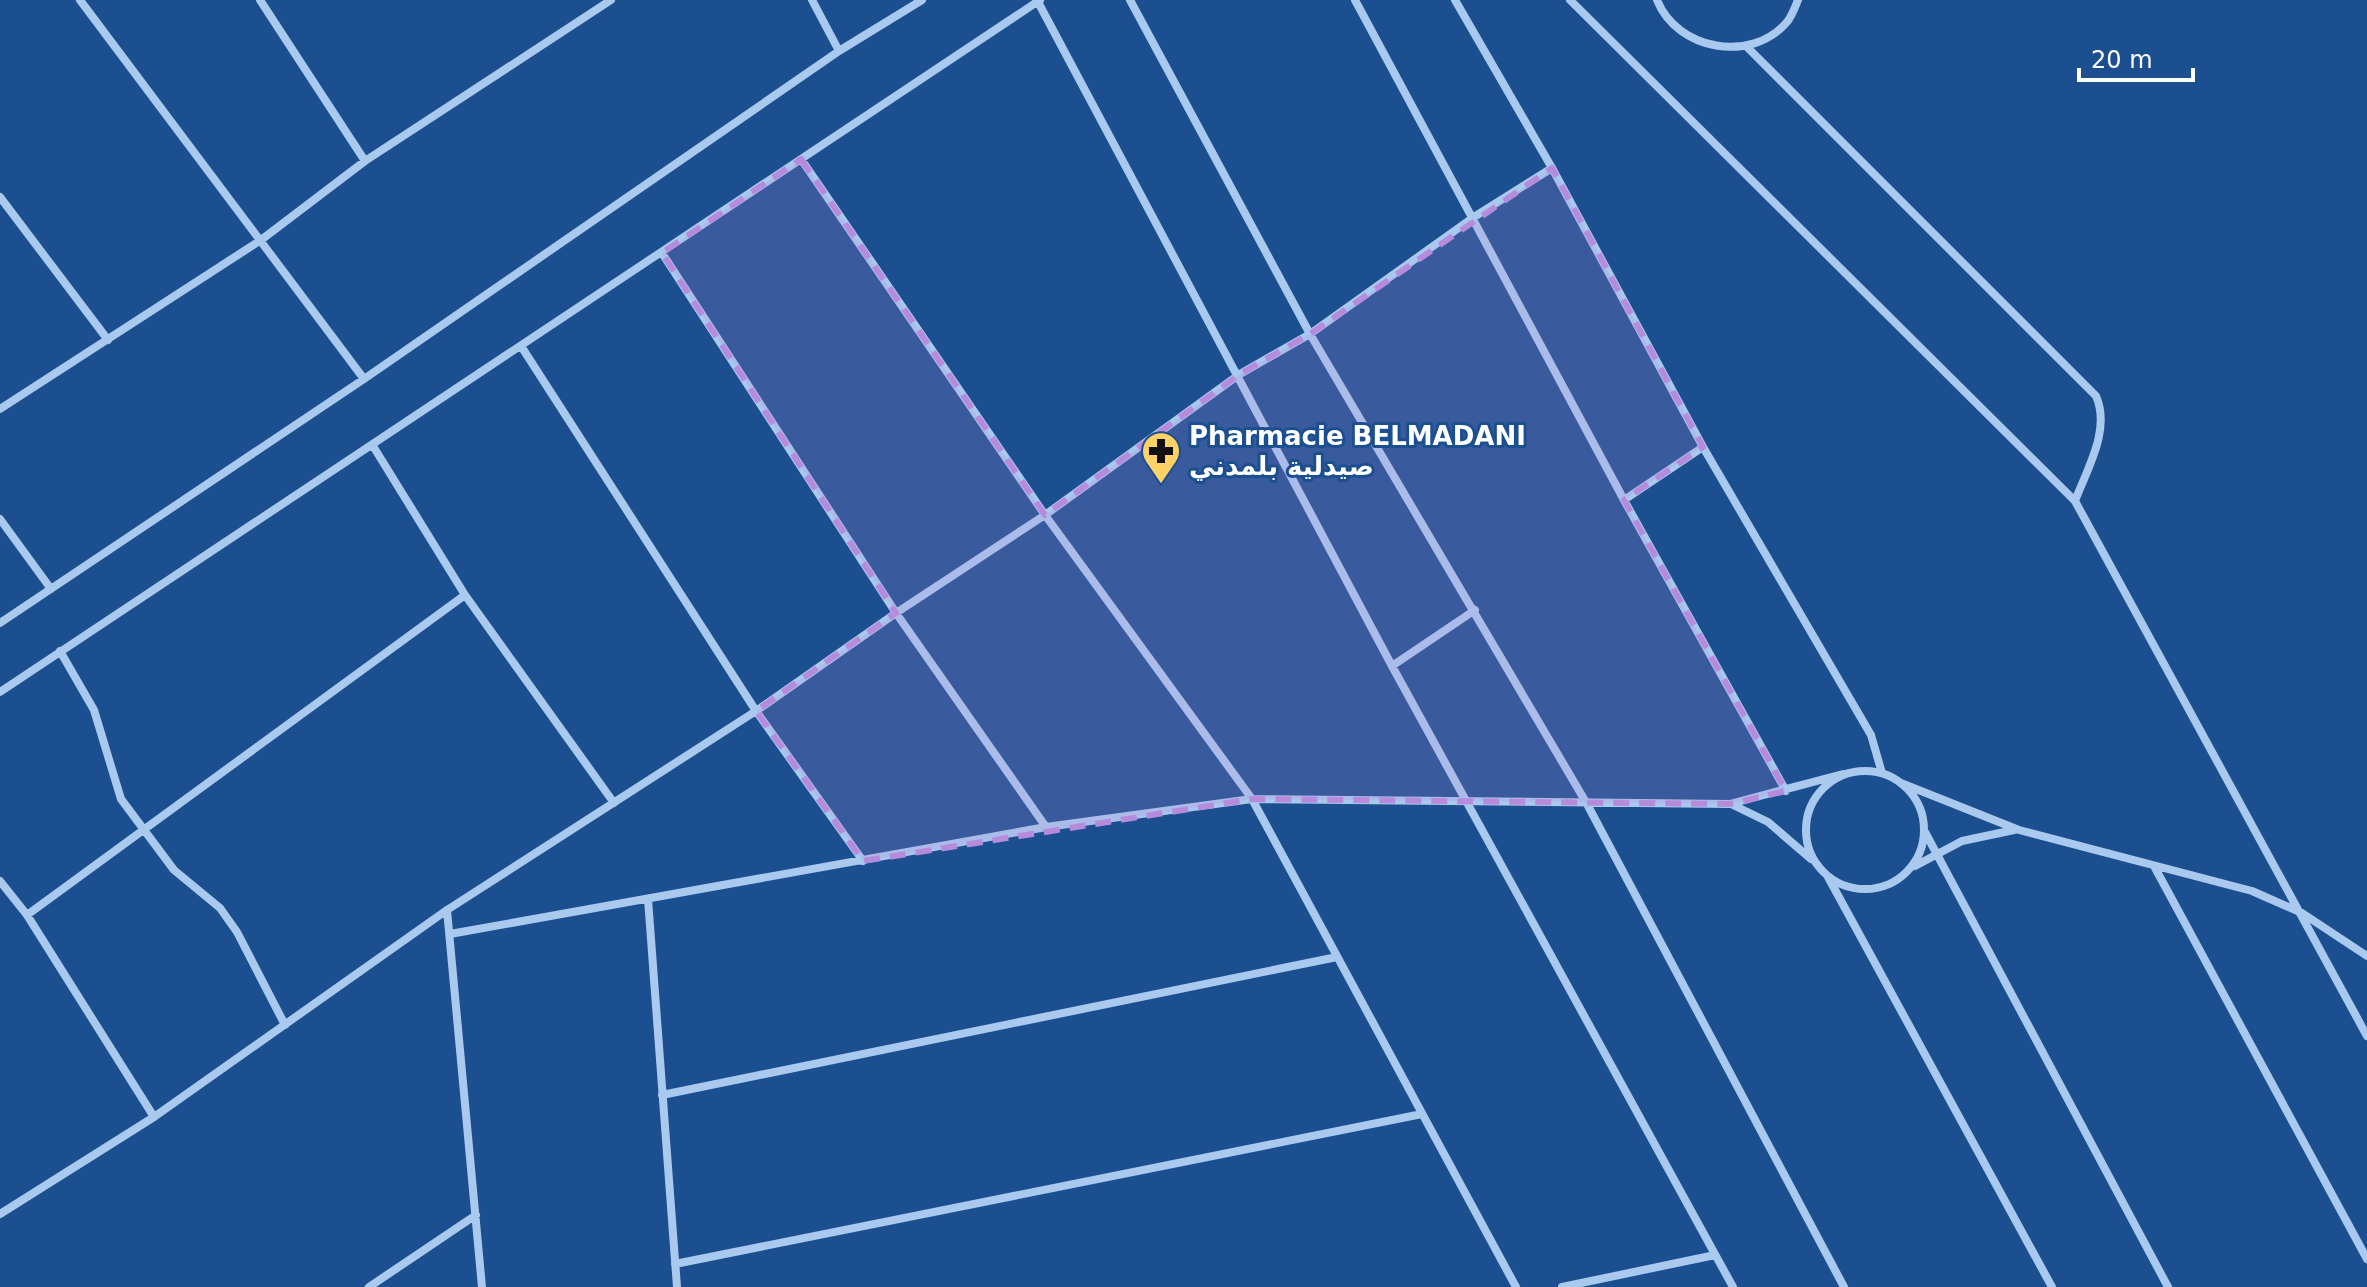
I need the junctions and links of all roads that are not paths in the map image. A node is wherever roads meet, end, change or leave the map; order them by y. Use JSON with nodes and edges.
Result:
{"nodes":[{"id":1,"x":80,"y":0,"type":"edge"},
{"id":2,"x":611,"y":0,"type":"edge"},
{"id":3,"x":812,"y":0,"type":"edge"},
{"id":4,"x":922,"y":0,"type":"edge"},
{"id":5,"x":1130,"y":0,"type":"edge"},
{"id":6,"x":1355,"y":0,"type":"edge"},
{"id":7,"x":1455,"y":0,"type":"edge"},
{"id":8,"x":1570,"y":0,"type":"edge"},
{"id":9,"x":1657,"y":0,"type":"edge"},
{"id":10,"x":1798,"y":0,"type":"edge"},
{"id":11,"x":263,"y":1,"type":"edge"},
{"id":12,"x":1039,"y":1,"type":"edge"},
{"id":13,"x":1746,"y":46,"type":"junction"},
{"id":14,"x":839,"y":51,"type":"junction"},
{"id":15,"x":801,"y":159,"type":"junction"},
{"id":16,"x":365,"y":161,"type":"junction"},
{"id":17,"x":1552,"y":168,"type":"junction"},
{"id":18,"x":0,"y":197,"type":"edge"},
{"id":19,"x":1474,"y":217,"type":"junction"},
{"id":20,"x":261,"y":240,"type":"junction"},
{"id":21,"x":662,"y":253,"type":"junction"},
{"id":22,"x":1310,"y":334,"type":"junction"},
{"id":23,"x":108,"y":340,"type":"junction"},
{"id":24,"x":521,"y":346,"type":"junction"},
{"id":25,"x":1240,"y":374,"type":"junction"},
{"id":26,"x":364,"y":379,"type":"junction"},
{"id":27,"x":0,"y":409,"type":"edge"},
{"id":28,"x":373,"y":446,"type":"junction"},
{"id":29,"x":1703,"y":447,"type":"junction"},
{"id":30,"x":1624,"y":500,"type":"junction"},
{"id":31,"x":2075,"y":501,"type":"junction"},
{"id":32,"x":1045,"y":515,"type":"junction"},
{"id":33,"x":0,"y":519,"type":"edge"},
{"id":34,"x":51,"y":589,"type":"junction"},
{"id":35,"x":465,"y":595,"type":"junction"},
{"id":36,"x":1475,"y":610,"type":"junction"},
{"id":37,"x":896,"y":613,"type":"junction"},
{"id":38,"x":0,"y":623,"type":"edge"},
{"id":39,"x":60,"y":651,"type":"junction"},
{"id":40,"x":1392,"y":666,"type":"junction"},
{"id":41,"x":0,"y":692,"type":"edge"},
{"id":42,"x":756,"y":711,"type":"junction"},
{"id":43,"x":1882,"y":773,"type":"junction"},
{"id":44,"x":1843,"y":774,"type":"junction"},
{"id":45,"x":1901,"y":783,"type":"junction"},
{"id":46,"x":1786,"y":791,"type":"junction"},
{"id":47,"x":1252,"y":799,"type":"junction"},
{"id":48,"x":1468,"y":799,"type":"junction"},
{"id":49,"x":614,"y":803,"type":"junction"},
{"id":50,"x":1587,"y":804,"type":"junction"},
{"id":51,"x":1730,"y":804,"type":"junction"},
{"id":52,"x":1046,"y":827,"type":"junction"},
{"id":53,"x":2019,"y":830,"type":"junction"},
{"id":54,"x":145,"y":831,"type":"junction"},
{"id":55,"x":1925,"y":832,"type":"junction"},
{"id":56,"x":1936,"y":853,"type":"junction"},
{"id":57,"x":863,"y":861,"type":"junction"},
{"id":58,"x":1814,"y":862,"type":"junction"},
{"id":59,"x":2154,"y":865,"type":"junction"},
{"id":60,"x":1913,"y":868,"type":"junction"},
{"id":61,"x":1828,"y":877,"type":"junction"},
{"id":62,"x":0,"y":881,"type":"edge"},
{"id":63,"x":648,"y":899,"type":"junction"},
{"id":64,"x":447,"y":910,"type":"junction"},
{"id":65,"x":2302,"y":913,"type":"junction"},
{"id":66,"x":27,"y":915,"type":"junction"},
{"id":67,"x":450,"y":934,"type":"junction"},
{"id":68,"x":2367,"y":956,"type":"edge"},
{"id":69,"x":1337,"y":957,"type":"junction"},
{"id":70,"x":285,"y":1025,"type":"junction"},
{"id":71,"x":2367,"y":1036,"type":"edge"},
{"id":72,"x":662,"y":1095,"type":"junction"},
{"id":73,"x":1422,"y":1114,"type":"junction"},
{"id":74,"x":154,"y":1117,"type":"junction"},
{"id":75,"x":0,"y":1214,"type":"edge"},
{"id":76,"x":476,"y":1215,"type":"junction"},
{"id":77,"x":1715,"y":1255,"type":"junction"},
{"id":78,"x":2367,"y":1259,"type":"edge"},
{"id":79,"x":675,"y":1264,"type":"junction"},
{"id":80,"x":369,"y":1287,"type":"edge"},
{"id":81,"x":482,"y":1287,"type":"edge"},
{"id":82,"x":677,"y":1287,"type":"edge"},
{"id":83,"x":1516,"y":1287,"type":"edge"},
{"id":84,"x":1562,"y":1287,"type":"edge"},
{"id":85,"x":1733,"y":1287,"type":"edge"},
{"id":86,"x":1844,"y":1287,"type":"edge"},
{"id":87,"x":2052,"y":1287,"type":"edge"},
{"id":88,"x":2168,"y":1287,"type":"edge"}],
"edges":[{"from":1,"to":20,"type":"street"},
{"from":2,"to":16,"type":"street"},
{"from":3,"to":14,"type":"street"},
{"from":4,"to":14,"type":"street"},
{"from":5,"to":22,"type":"street"},
{"from":6,"to":19,"type":"street"},
{"from":7,"to":17,"type":"street"},
{"from":8,"to":31,"type":"street"},
{"from":9,"to":13,"type":"street"},
{"from":10,"to":13,"type":"street"},
{"from":11,"to":16,"type":"street"},
{"from":12,"to":15,"type":"street"},
{"from":12,"to":25,"type":"street"},
{"from":13,"to":31,"type":"street"},
{"from":14,"to":26,"type":"street"},
{"from":15,"to":21,"type":"street"},
{"from":15,"to":32,"type":"street"},
{"from":16,"to":20,"type":"street"},
{"from":17,"to":19,"type":"street"},
{"from":17,"to":29,"type":"street"},
{"from":18,"to":23,"type":"street"},
{"from":19,"to":22,"type":"street"},
{"from":19,"to":30,"type":"street"},
{"from":20,"to":23,"type":"street"},
{"from":20,"to":26,"type":"street"},
{"from":21,"to":24,"type":"street"},
{"from":21,"to":37,"type":"street"},
{"from":22,"to":25,"type":"street"},
{"from":22,"to":36,"type":"street"},
{"from":23,"to":27,"type":"street"},
{"from":24,"to":28,"type":"street"},
{"from":24,"to":42,"type":"street"},
{"from":25,"to":32,"type":"street"},
{"from":25,"to":40,"type":"street"},
{"from":26,"to":34,"type":"street"},
{"from":28,"to":35,"type":"street"},
{"from":28,"to":39,"type":"street"},
{"from":29,"to":30,"type":"street"},
{"from":29,"to":43,"type":"street"},
{"from":30,"to":46,"type":"street"},
{"from":31,"to":65,"type":"street"},
{"from":32,"to":37,"type":"street"},
{"from":32,"to":47,"type":"street"},
{"from":33,"to":34,"type":"street"},
{"from":34,"to":38,"type":"street"},
{"from":35,"to":49,"type":"street"},
{"from":35,"to":54,"type":"street"},
{"from":36,"to":40,"type":"street"},
{"from":36,"to":50,"type":"street"},
{"from":37,"to":42,"type":"street"},
{"from":37,"to":52,"type":"street"},
{"from":39,"to":41,"type":"street"},
{"from":39,"to":54,"type":"street"},
{"from":40,"to":48,"type":"street"},
{"from":42,"to":49,"type":"street"},
{"from":42,"to":57,"type":"street"},
{"from":43,"to":44,"type":"street"},
{"from":43,"to":45,"type":"street"},
{"from":44,"to":46,"type":"street"},
{"from":44,"to":58,"type":"street"},
{"from":45,"to":53,"type":"street"},
{"from":45,"to":55,"type":"street"},
{"from":46,"to":51,"type":"street"},
{"from":47,"to":48,"type":"street"},
{"from":47,"to":52,"type":"street"},
{"from":47,"to":69,"type":"street"},
{"from":48,"to":50,"type":"street"},
{"from":48,"to":77,"type":"street"},
{"from":49,"to":64,"type":"street"},
{"from":50,"to":51,"type":"street"},
{"from":50,"to":86,"type":"street"},
{"from":51,"to":58,"type":"street"},
{"from":52,"to":57,"type":"street"},
{"from":53,"to":56,"type":"street"},
{"from":53,"to":59,"type":"street"},
{"from":54,"to":66,"type":"street"},
{"from":54,"to":70,"type":"street"},
{"from":55,"to":56,"type":"street"},
{"from":55,"to":60,"type":"street"},
{"from":56,"to":60,"type":"street"},
{"from":56,"to":88,"type":"street"},
{"from":57,"to":63,"type":"street"},
{"from":58,"to":61,"type":"street"},
{"from":59,"to":65,"type":"street"},
{"from":59,"to":78,"type":"street"},
{"from":60,"to":61,"type":"street"},
{"from":61,"to":87,"type":"street"},
{"from":62,"to":66,"type":"street"},
{"from":63,"to":67,"type":"street"},
{"from":63,"to":72,"type":"street"},
{"from":64,"to":67,"type":"street"},
{"from":64,"to":70,"type":"street"},
{"from":65,"to":68,"type":"street"},
{"from":65,"to":71,"type":"street"},
{"from":66,"to":74,"type":"street"},
{"from":67,"to":76,"type":"street"},
{"from":69,"to":72,"type":"street"},
{"from":69,"to":73,"type":"street"},
{"from":70,"to":74,"type":"street"},
{"from":72,"to":79,"type":"street"},
{"from":73,"to":79,"type":"street"},
{"from":73,"to":83,"type":"street"},
{"from":74,"to":75,"type":"street"},
{"from":76,"to":80,"type":"street"},
{"from":76,"to":81,"type":"street"},
{"from":77,"to":84,"type":"street"},
{"from":77,"to":85,"type":"street"},
{"from":79,"to":82,"type":"street"}]}
